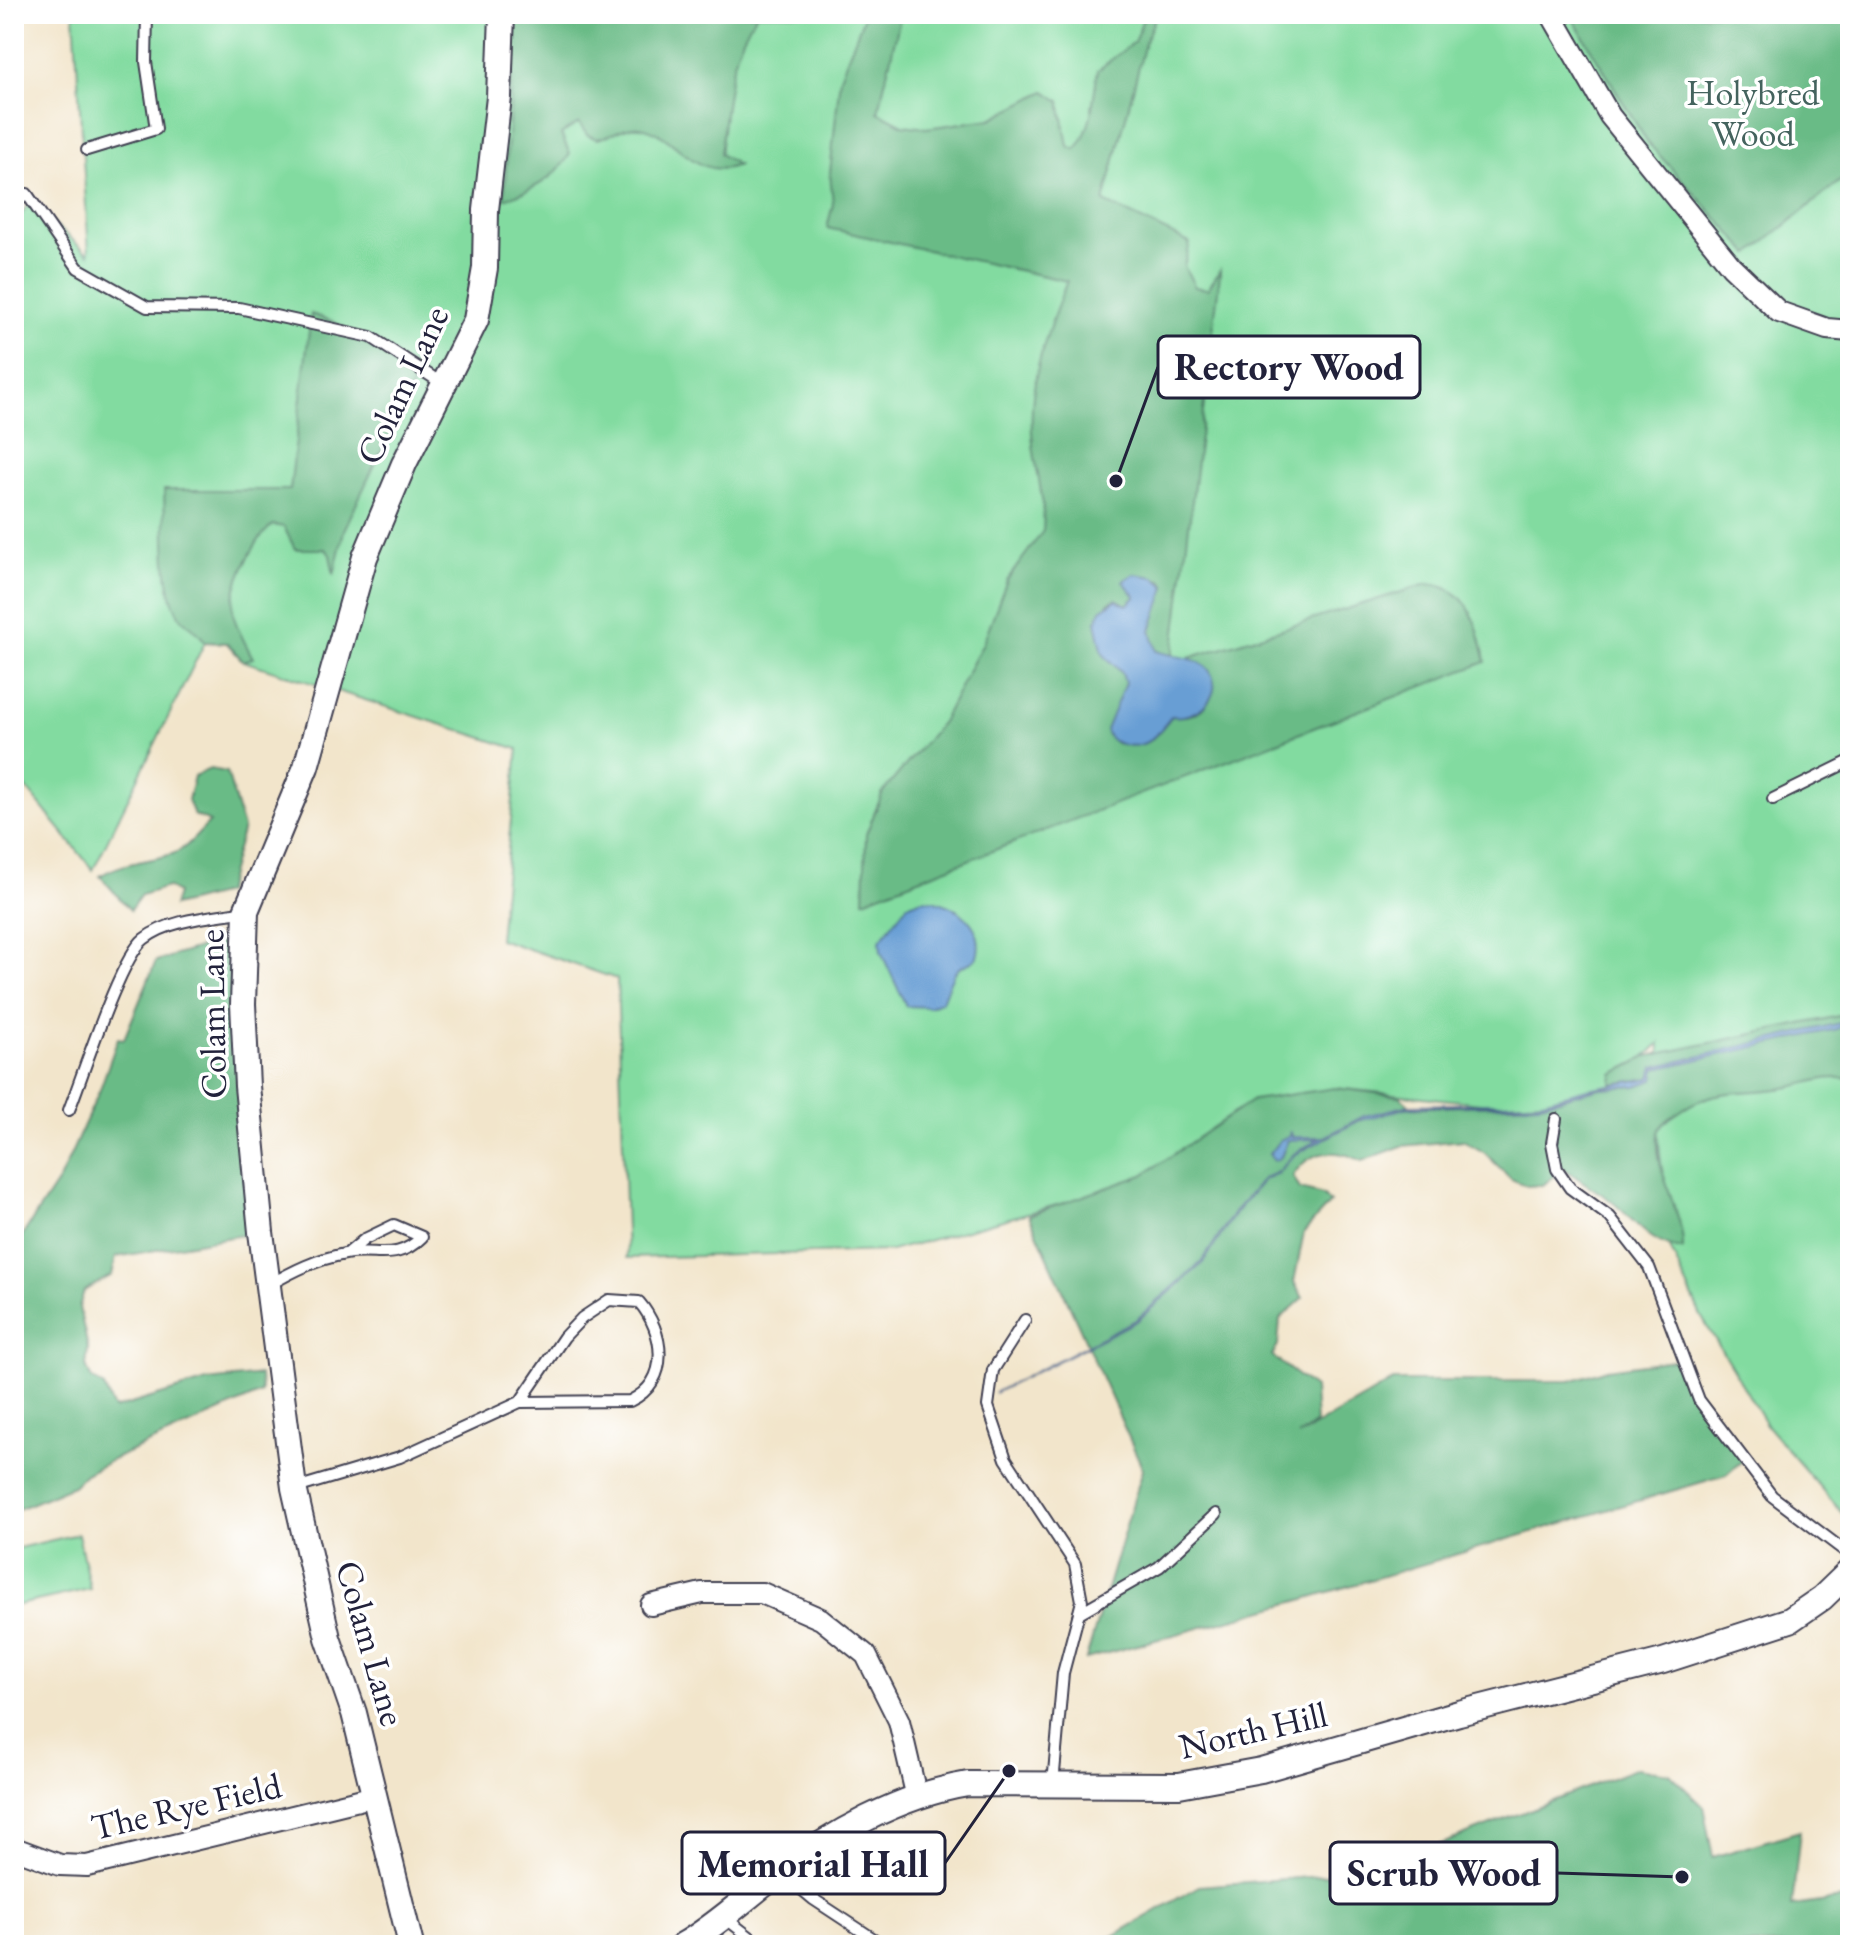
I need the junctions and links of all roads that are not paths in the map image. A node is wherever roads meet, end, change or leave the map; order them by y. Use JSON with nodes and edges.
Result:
{"nodes":[{"id":1,"x":147,"y":14,"type":"edge"},
{"id":2,"x":502,"y":14,"type":"edge"},
{"id":3,"x":1551,"y":14,"type":"edge"},
{"id":4,"x":87,"y":150,"type":"dead end"},
{"id":5,"x":14,"y":204,"type":"edge"},
{"id":6,"x":1850,"y":331,"type":"edge"},
{"id":7,"x":443,"y":384,"type":"junction"},
{"id":8,"x":1850,"y":761,"type":"edge"},
{"id":9,"x":1773,"y":799,"type":"dead end"},
{"id":10,"x":246,"y":911,"type":"junction"},
{"id":11,"x":69,"y":1110,"type":"dead end"},
{"id":12,"x":1556,"y":1119,"type":"dead end"},
{"id":13,"x":348,"y":1253,"type":"junction"},
{"id":14,"x":268,"y":1285,"type":"junction"},
{"id":15,"x":1025,"y":1320,"type":"dead end"},
{"id":16,"x":520,"y":1402,"type":"junction"},
{"id":17,"x":294,"y":1488,"type":"junction"},
{"id":18,"x":1216,"y":1514,"type":"dead end"},
{"id":19,"x":1850,"y":1555,"type":"edge"},
{"id":20,"x":1850,"y":1571,"type":"edge"},
{"id":21,"x":651,"y":1605,"type":"dead end"},
{"id":22,"x":1079,"y":1613,"type":"junction"},
{"id":23,"x":1053,"y":1784,"type":"junction"},
{"id":24,"x":375,"y":1796,"type":"junction"},
{"id":25,"x":917,"y":1798,"type":"junction"},
{"id":26,"x":14,"y":1848,"type":"edge"},
{"id":27,"x":781,"y":1872,"type":"junction"},
{"id":28,"x":723,"y":1915,"type":"junction"},
{"id":29,"x":411,"y":1945,"type":"edge"},
{"id":30,"x":683,"y":1945,"type":"edge"},
{"id":31,"x":760,"y":1945,"type":"edge"},
{"id":32,"x":883,"y":1945,"type":"edge"}],
"edges":[{"from":1,"to":4,"type":"lane"},
{"from":2,"to":7,"type":"street","name":"Colam Lane"},
{"from":3,"to":6,"type":"street"},
{"from":5,"to":7,"type":"lane"},
{"from":7,"to":10,"type":"street","name":"Colam Lane"},
{"from":8,"to":9,"type":"lane"},
{"from":10,"to":11,"type":"lane"},
{"from":10,"to":14,"type":"street","name":"Colam Lane"},
{"from":12,"to":19,"type":"lane"},
{"from":13,"to":13,"type":"lane"},
{"from":13,"to":14,"type":"lane"},
{"from":14,"to":17,"type":"street","name":"Colam Lane"},
{"from":15,"to":22,"type":"lane"},
{"from":16,"to":16,"type":"lane"},
{"from":16,"to":17,"type":"lane"},
{"from":17,"to":24,"type":"street","name":"Colam Lane"},
{"from":18,"to":22,"type":"lane"},
{"from":20,"to":23,"type":"street","name":"North Hill"},
{"from":21,"to":25,"type":"street"},
{"from":22,"to":23,"type":"lane"},
{"from":23,"to":25,"type":"street","name":"North Hill"},
{"from":24,"to":26,"type":"street","name":"The Rye Field"},
{"from":24,"to":29,"type":"street","name":"Colam Lane"},
{"from":25,"to":27,"type":"street","name":"North Hill"},
{"from":27,"to":28,"type":"street","name":"North Hill"},
{"from":27,"to":32,"type":"lane"},
{"from":28,"to":30,"type":"street","name":"North Hill"},
{"from":28,"to":31,"type":"lane"}]}
